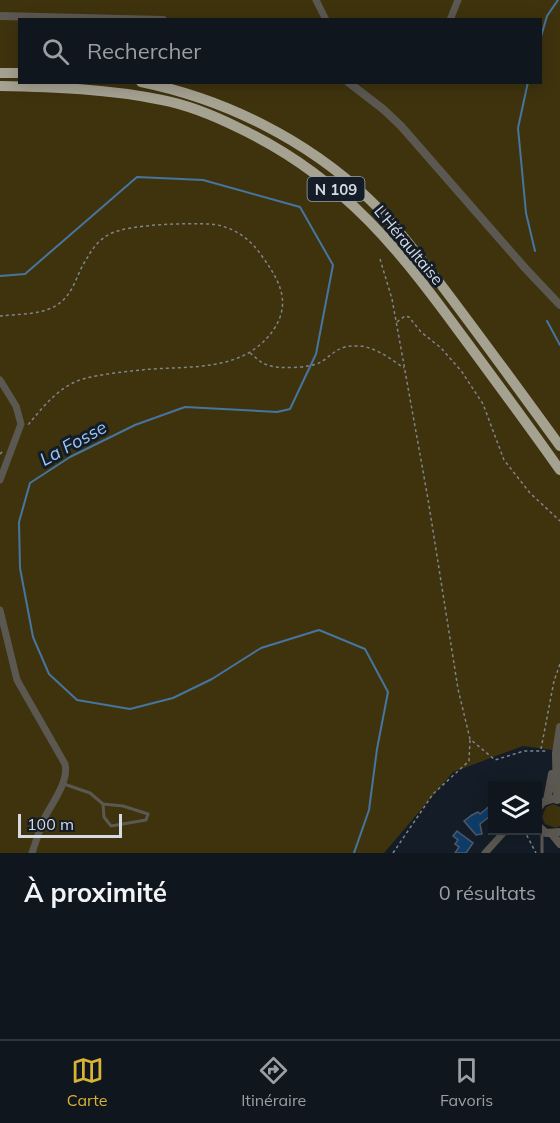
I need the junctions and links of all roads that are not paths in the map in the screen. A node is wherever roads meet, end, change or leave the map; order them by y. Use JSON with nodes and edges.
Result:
{"nodes":[{"id":1,"x":316,"y":0,"type":"edge"},
{"id":2,"x":458,"y":0,"type":"edge"},
{"id":3,"x":0,"y":16,"type":"edge"},
{"id":4,"x":82,"y":18,"type":"edge"},
{"id":5,"x":325,"y":18,"type":"edge"},
{"id":6,"x":451,"y":18,"type":"edge"},
{"id":7,"x":0,"y":73,"type":"edge"},
{"id":8,"x":18,"y":73,"type":"edge"},
{"id":9,"x":150,"y":84,"type":"edge"},
{"id":10,"x":351,"y":84,"type":"edge"},
{"id":11,"x":0,"y":86,"type":"edge"},
{"id":12,"x":560,"y":305,"type":"edge"},
{"id":13,"x":0,"y":380,"type":"edge"},
{"id":14,"x":560,"y":446,"type":"edge"},
{"id":15,"x":560,"y":470,"type":"edge"},
{"id":16,"x":0,"y":480,"type":"edge"},
{"id":17,"x":0,"y":610,"type":"edge"},
{"id":18,"x":560,"y":727,"type":"edge"},
{"id":19,"x":556,"y":753,"type":"junction"},
{"id":20,"x":62,"y":784,"type":"junction"},
{"id":21,"x":547,"y":800,"type":"junction"},
{"id":22,"x":559,"y":801,"type":"edge"},
{"id":23,"x":103,"y":804,"type":"junction"},
{"id":24,"x":542,"y":804,"type":"edge"},
{"id":25,"x":556,"y":833,"type":"edge"},
{"id":26,"x":502,"y":835,"type":"edge"},
{"id":27,"x":541,"y":835,"type":"edge"},
{"id":28,"x":560,"y":844,"type":"edge"},
{"id":29,"x":32,"y":853,"type":"edge"},
{"id":30,"x":485,"y":853,"type":"edge"},
{"id":31,"x":542,"y":853,"type":"edge"}],
"edges":[{"from":1,"to":5,"type":"street"},
{"from":2,"to":6,"type":"street"},
{"from":3,"to":4,"type":"street"},
{"from":7,"to":8,"type":"highway"},
{"from":9,"to":14,"type":"highway","name":"L'Héraultaise","number":"N 109"},
{"from":10,"to":12,"type":"street"},
{"from":11,"to":15,"type":"highway","name":"L'Héraultaise","number":"N 109"},
{"from":13,"to":16,"type":"street"},
{"from":17,"to":20,"type":"street"},
{"from":18,"to":19,"type":"street"},
{"from":19,"to":21,"type":"street"},
{"from":19,"to":22,"type":"street"},
{"from":20,"to":23,"type":"lane"},
{"from":20,"to":29,"type":"street"},
{"from":21,"to":22,"type":"street"},
{"from":21,"to":24,"type":"street"},
{"from":23,"to":23,"type":"lane"},
{"from":25,"to":28,"type":"street"},
{"from":26,"to":30,"type":"street"},
{"from":27,"to":31,"type":"lane"}]}
